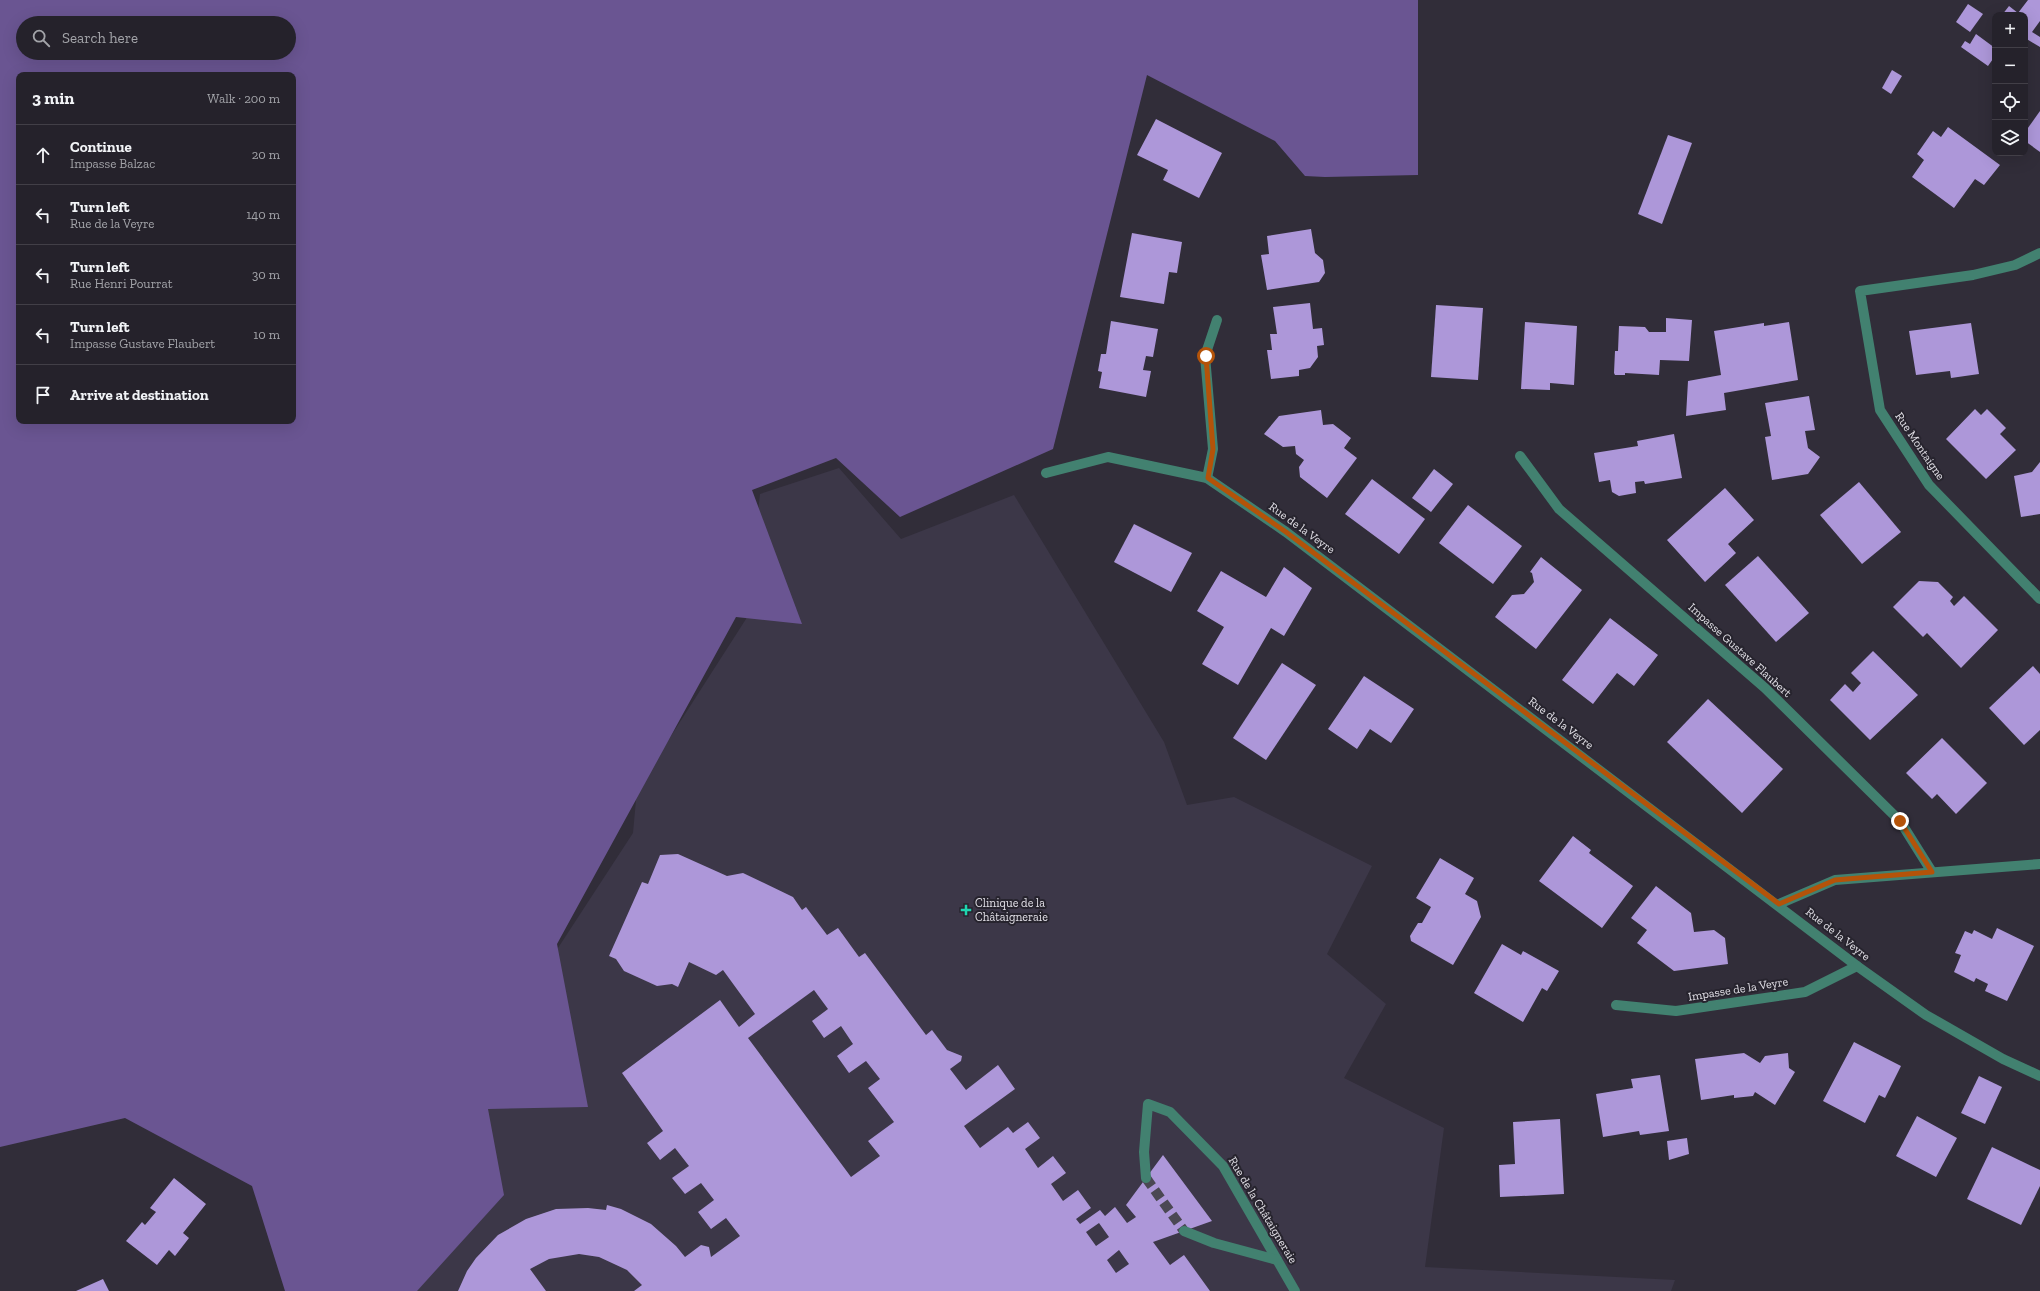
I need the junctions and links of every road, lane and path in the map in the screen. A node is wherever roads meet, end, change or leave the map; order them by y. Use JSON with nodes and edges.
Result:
{"nodes":[{"id":1,"x":2040,"y":253,"type":"edge"},
{"id":2,"x":1217,"y":320,"type":"dead end"},
{"id":3,"x":1520,"y":456,"type":"dead end"},
{"id":4,"x":1046,"y":473,"type":"dead end"},
{"id":5,"x":1208,"y":478,"type":"junction"},
{"id":6,"x":2040,"y":599,"type":"edge"},
{"id":7,"x":2040,"y":864,"type":"edge"},
{"id":8,"x":1932,"y":872,"type":"junction"},
{"id":9,"x":1779,"y":904,"type":"junction"},
{"id":10,"x":1857,"y":966,"type":"junction"},
{"id":11,"x":1616,"y":1005,"type":"dead end"},
{"id":12,"x":2040,"y":1076,"type":"edge"},
{"id":13,"x":1146,"y":1178,"type":"tunnel mouth"},
{"id":14,"x":1184,"y":1231,"type":"tunnel mouth"},
{"id":15,"x":1277,"y":1260,"type":"junction"},
{"id":16,"x":1295,"y":1291,"type":"edge"}],
"edges":[{"from":1,"to":6,"type":"street","name":"Rue Montaigne"},
{"from":2,"to":5,"type":"street"},
{"from":3,"to":8,"type":"street","name":"Impasse Gustave Flaubert"},
{"from":4,"to":5,"type":"street","name":"Rue de la Veyre"},
{"from":5,"to":9,"type":"street","name":"Rue de la Veyre"},
{"from":7,"to":8,"type":"street"},
{"from":8,"to":9,"type":"street"},
{"from":9,"to":10,"type":"street","name":"Rue de la Veyre"},
{"from":10,"to":11,"type":"street","name":"Impasse de la Veyre"},
{"from":10,"to":12,"type":"street","name":"Rue de la Veyre"},
{"from":13,"to":15,"type":"street","name":"Rue de la Châtaigneraie"},
{"from":14,"to":15,"type":"street"},
{"from":15,"to":16,"type":"street","name":"Rue de la Châtaigneraie"}]}
